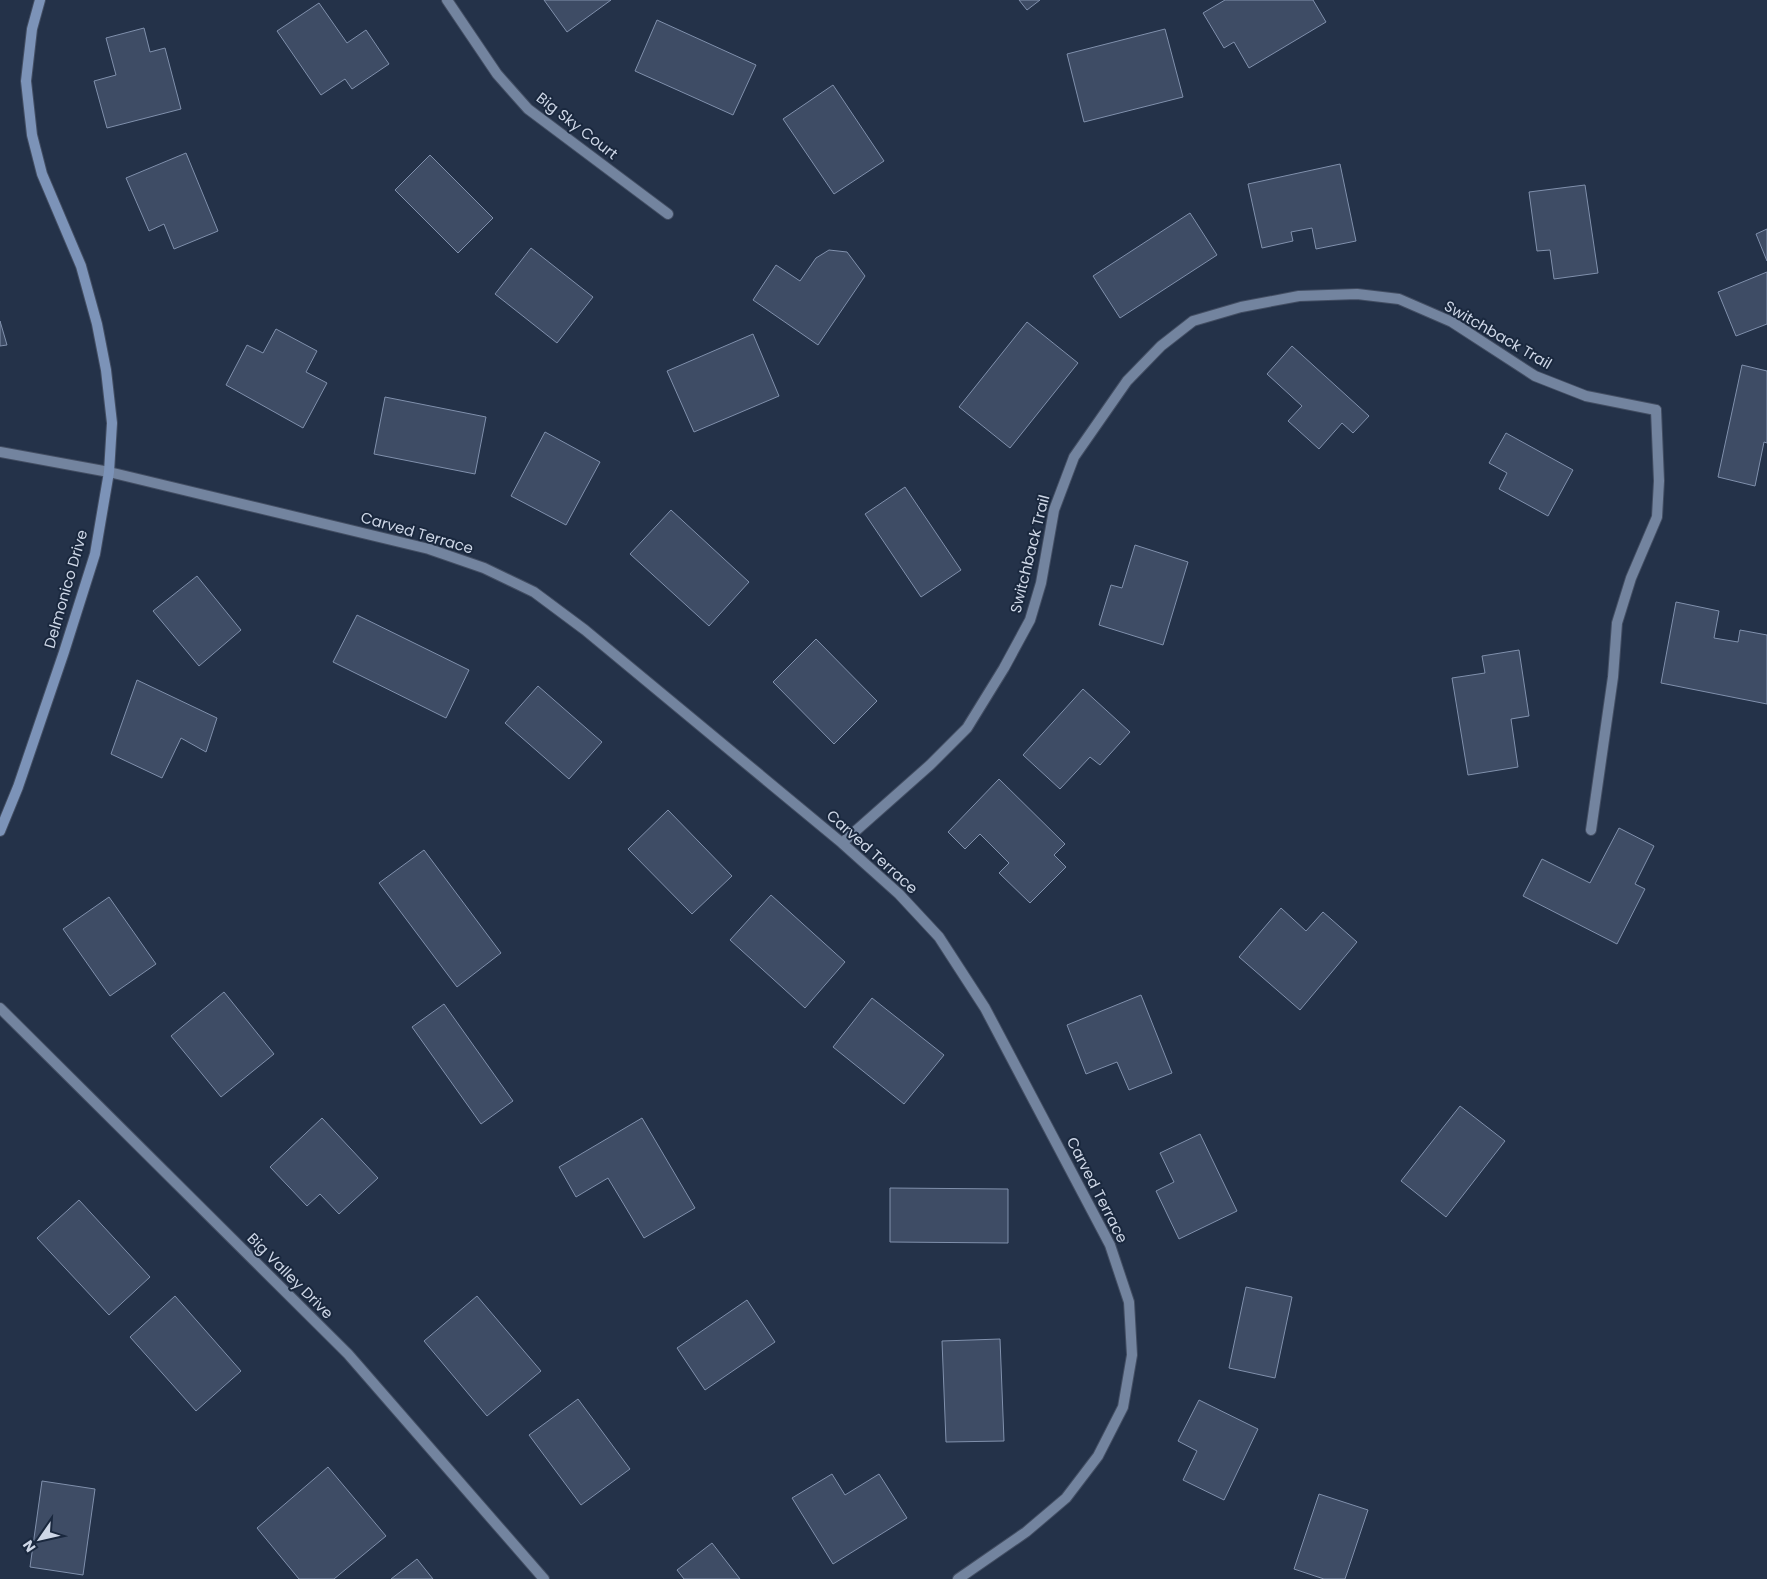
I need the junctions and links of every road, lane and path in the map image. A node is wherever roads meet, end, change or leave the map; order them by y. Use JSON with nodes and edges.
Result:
{"nodes":[{"id":1,"x":40,"y":0,"type":"edge"},
{"id":2,"x":447,"y":0,"type":"edge"},
{"id":3,"x":668,"y":214,"type":"dead end"},
{"id":4,"x":0,"y":452,"type":"edge"},
{"id":5,"x":109,"y":472,"type":"junction"},
{"id":6,"x":1590,"y":830,"type":"dead end"},
{"id":7,"x":0,"y":831,"type":"edge"},
{"id":8,"x":842,"y":843,"type":"junction"},
{"id":9,"x":0,"y":1008,"type":"edge"},
{"id":10,"x":544,"y":1579,"type":"edge"},
{"id":11,"x":958,"y":1579,"type":"edge"}],
"edges":[{"from":1,"to":5,"type":"street","name":"Delmonico Drive"},
{"from":2,"to":3,"type":"street","name":"Big Sky Court"},
{"from":4,"to":5,"type":"street","name":"Carved Terrace"},
{"from":5,"to":7,"type":"street","name":"Delmonico Drive"},
{"from":5,"to":8,"type":"street","name":"Carved Terrace"},
{"from":6,"to":8,"type":"street","name":"Switchback Trail"},
{"from":8,"to":11,"type":"street","name":"Carved Terrace"},
{"from":9,"to":10,"type":"street","name":"Big Valley Drive"}]}
